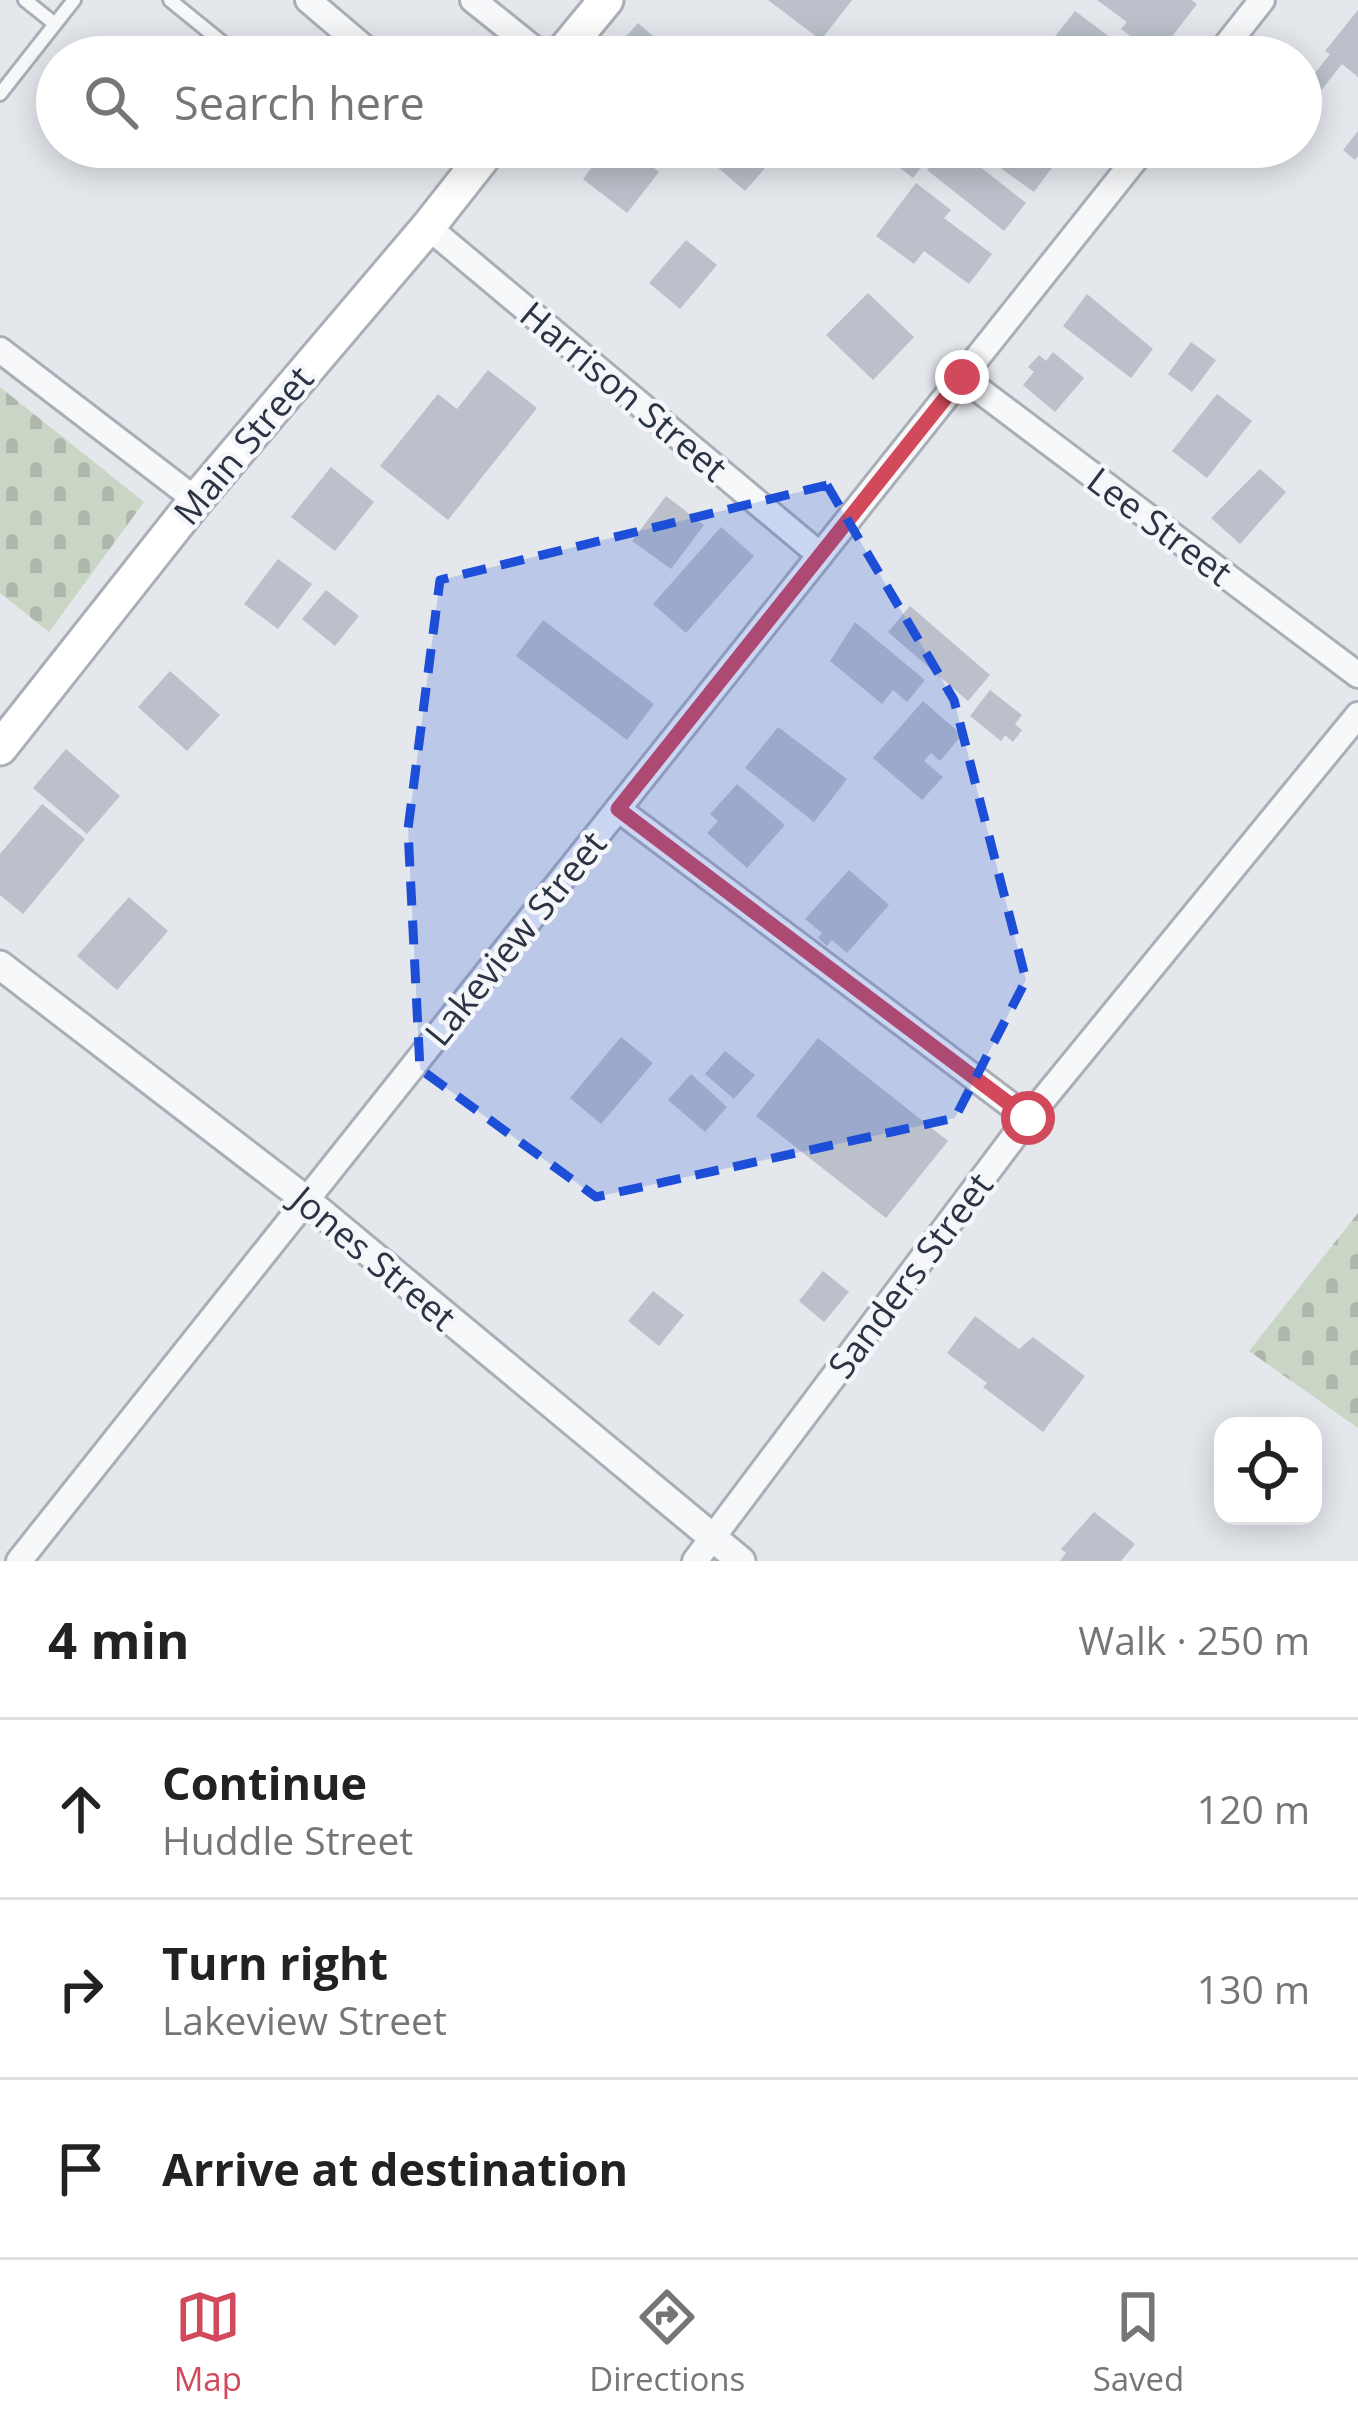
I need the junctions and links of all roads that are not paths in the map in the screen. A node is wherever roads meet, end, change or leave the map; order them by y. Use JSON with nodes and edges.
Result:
{"nodes":[{"id":1,"x":26,"y":0,"type":"edge"},
{"id":2,"x":74,"y":0,"type":"edge"},
{"id":3,"x":170,"y":0,"type":"edge"},
{"id":4,"x":308,"y":0,"type":"edge"},
{"id":5,"x":473,"y":0,"type":"edge"},
{"id":6,"x":605,"y":0,"type":"edge"},
{"id":7,"x":1262,"y":0,"type":"edge"},
{"id":8,"x":55,"y":24,"type":"junction"},
{"id":9,"x":46,"y":36,"type":"edge"},
{"id":10,"x":214,"y":36,"type":"edge"},
{"id":11,"x":350,"y":36,"type":"edge"},
{"id":12,"x":518,"y":36,"type":"edge"},
{"id":13,"x":576,"y":36,"type":"edge"},
{"id":14,"x":1234,"y":36,"type":"edge"},
{"id":15,"x":36,"y":48,"type":"edge"},
{"id":16,"x":0,"y":94,"type":"edge"},
{"id":17,"x":472,"y":168,"type":"edge"},
{"id":18,"x":1128,"y":168,"type":"edge"},
{"id":19,"x":428,"y":227,"type":"junction"},
{"id":20,"x":0,"y":350,"type":"edge"},
{"id":21,"x":962,"y":377,"type":"junction"},
{"id":22,"x":196,"y":500,"type":"junction"},
{"id":23,"x":820,"y":556,"type":"junction"},
{"id":24,"x":1358,"y":675,"type":"edge"},
{"id":25,"x":1358,"y":715,"type":"edge"},
{"id":26,"x":0,"y":748,"type":"edge"},
{"id":27,"x":618,"y":809,"type":"junction"},
{"id":28,"x":0,"y":965,"type":"edge"},
{"id":29,"x":1028,"y":1118,"type":"junction"},
{"id":30,"x":306,"y":1200,"type":"junction"},
{"id":31,"x":703,"y":1550,"type":"edge"},
{"id":32,"x":0,"y":1553,"type":"edge"},
{"id":33,"x":15,"y":1561,"type":"edge"},
{"id":34,"x":741,"y":1561,"type":"edge"}],
"edges":[{"from":1,"to":8,"type":"lane"},
{"from":2,"to":8,"type":"lane"},
{"from":3,"to":10,"type":"lane"},
{"from":4,"to":11,"type":"street"},
{"from":5,"to":12,"type":"street"},
{"from":6,"to":13,"type":"main road"},
{"from":7,"to":14,"type":"street"},
{"from":8,"to":9,"type":"lane"},
{"from":15,"to":16,"type":"lane"},
{"from":17,"to":19,"type":"main road","name":"Main Street"},
{"from":18,"to":21,"type":"street","name":"Lakeview Street"},
{"from":19,"to":22,"type":"main road","name":"Main Street"},
{"from":19,"to":23,"type":"street","name":"Harrison Street"},
{"from":20,"to":22,"type":"street"},
{"from":21,"to":23,"type":"street","name":"Lakeview Street"},
{"from":21,"to":24,"type":"street","name":"Lee Street"},
{"from":22,"to":26,"type":"main road","name":"Main Street"},
{"from":23,"to":27,"type":"street","name":"Lakeview Street"},
{"from":25,"to":29,"type":"street","name":"Sanders Street"},
{"from":27,"to":29,"type":"street"},
{"from":27,"to":30,"type":"street","name":"Lakeview Street"},
{"from":28,"to":30,"type":"street","name":"Jones Street"},
{"from":29,"to":31,"type":"street","name":"Sanders Street"},
{"from":30,"to":31,"type":"street","name":"Jones Street"},
{"from":30,"to":33,"type":"street","name":"Lakeview Street"},
{"from":31,"to":34,"type":"street","name":"Jones Street"},
{"from":32,"to":33,"type":"street"}]}
